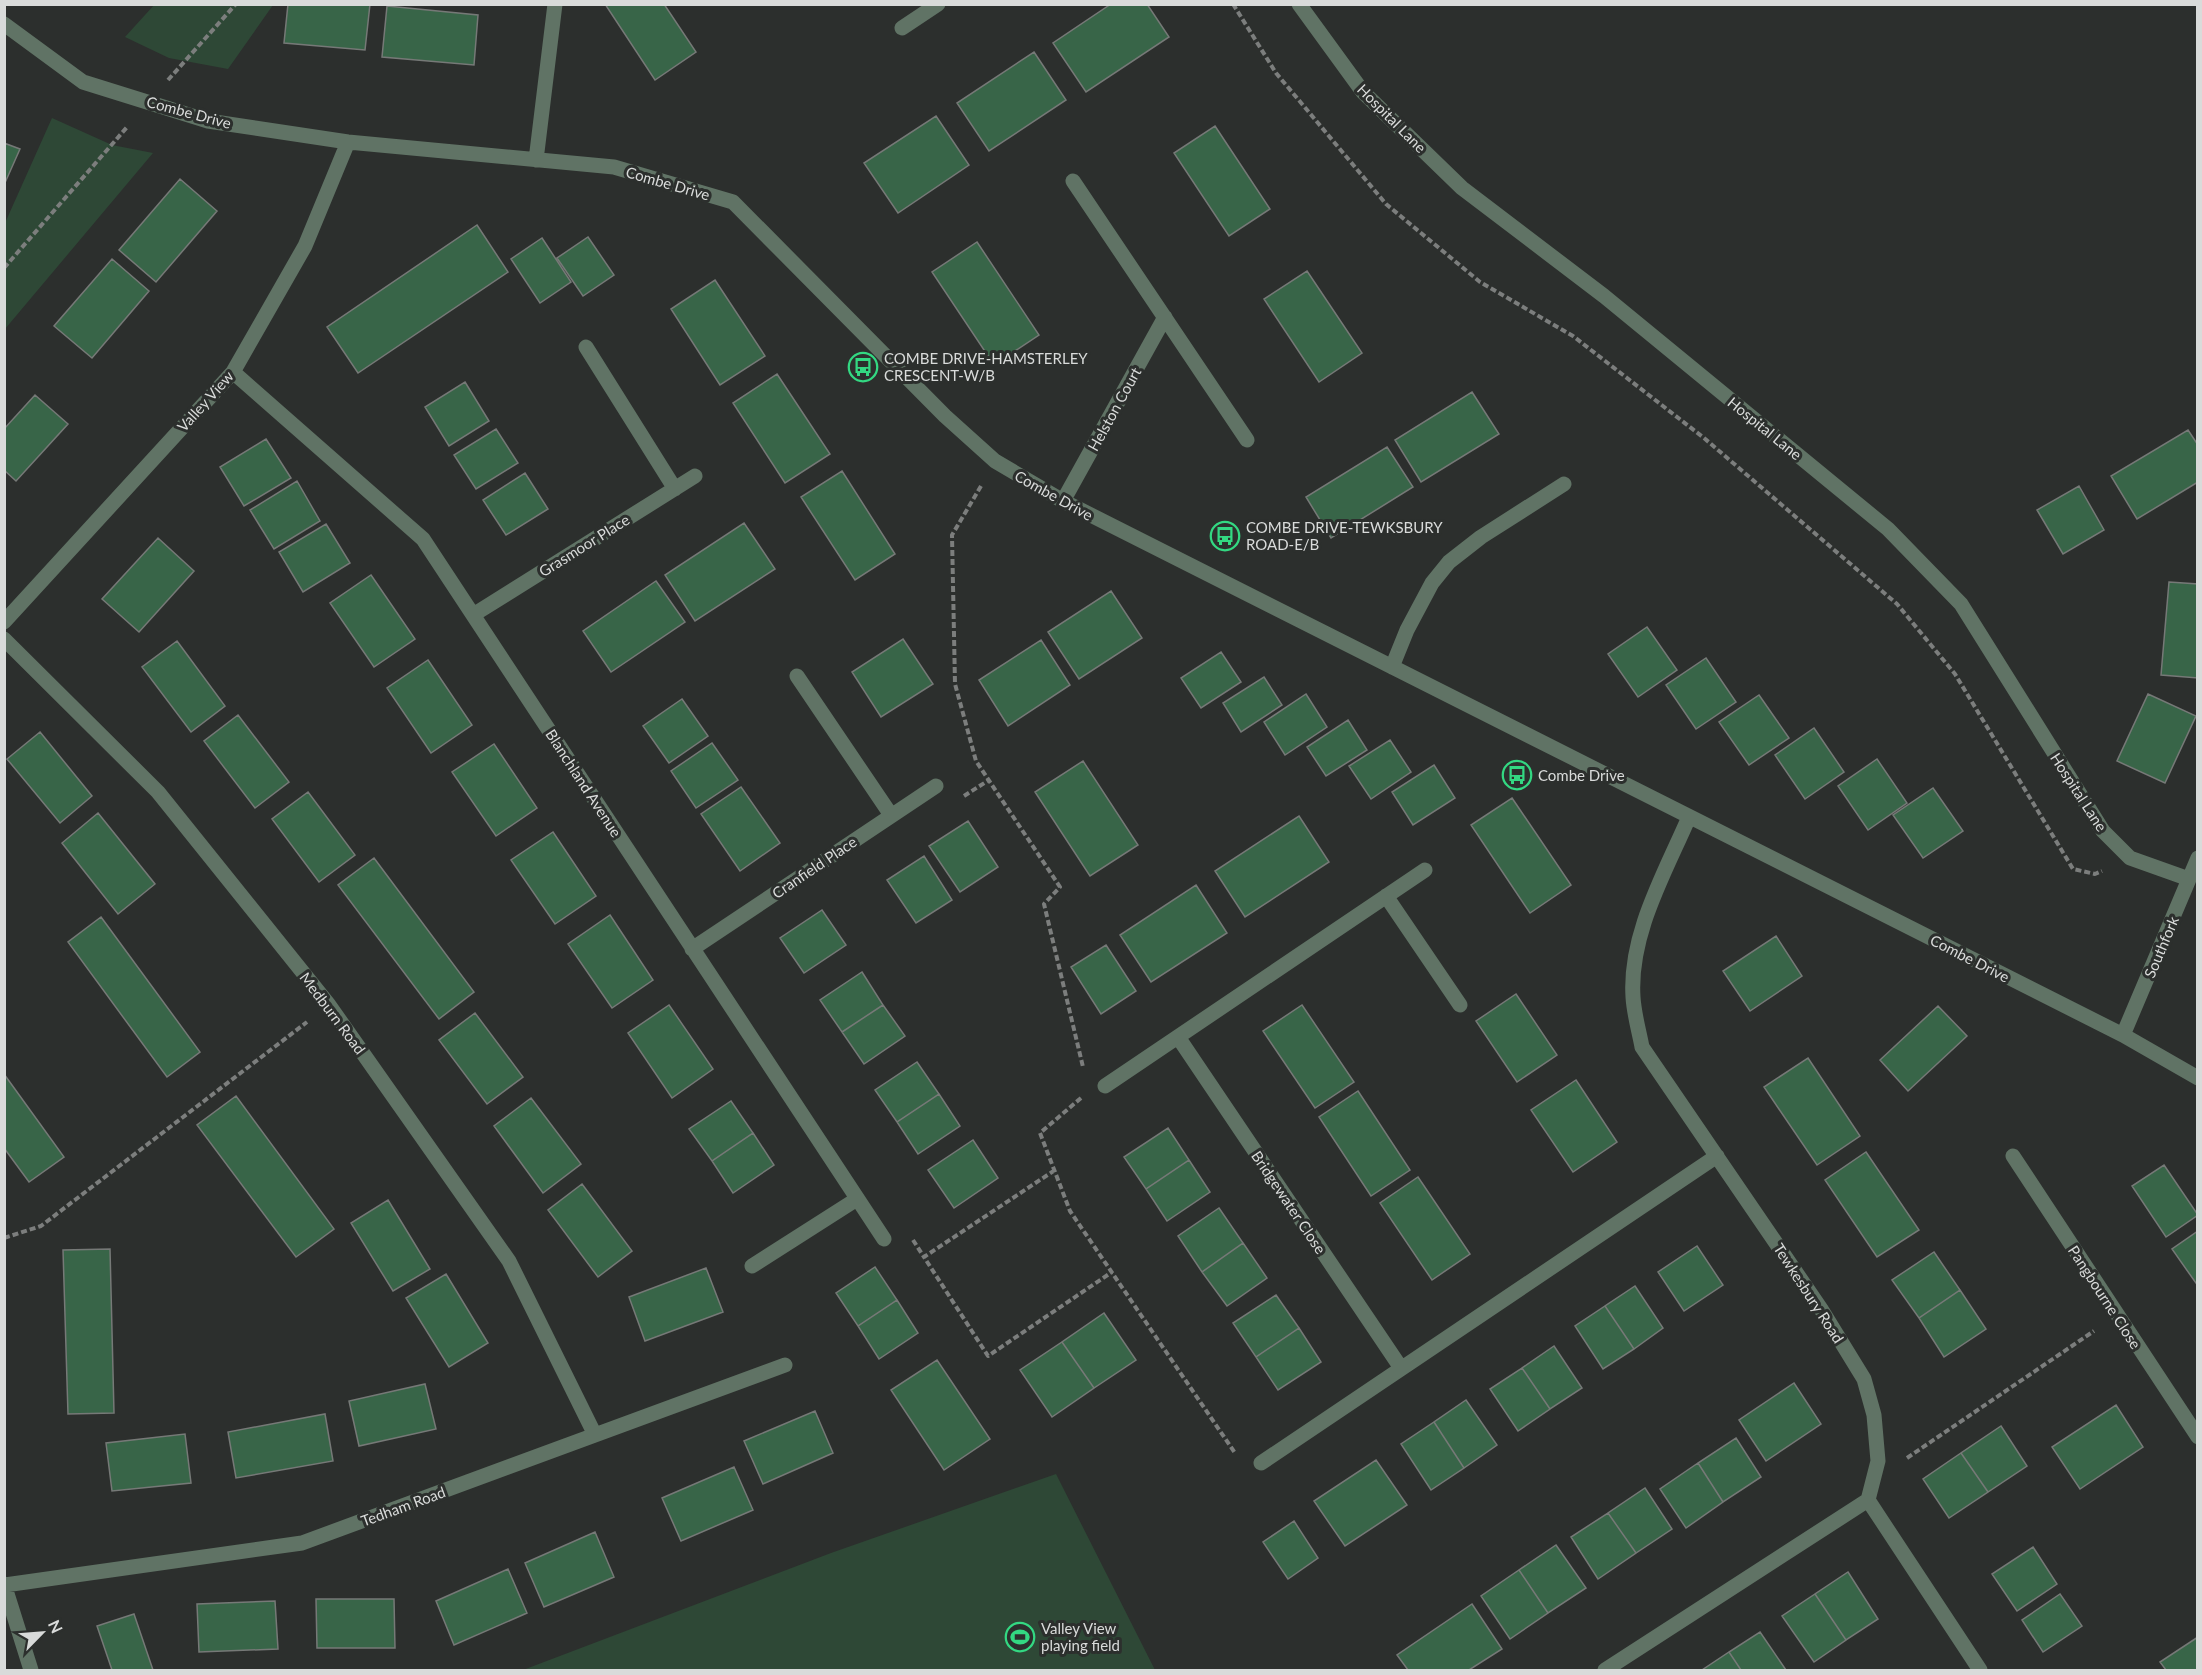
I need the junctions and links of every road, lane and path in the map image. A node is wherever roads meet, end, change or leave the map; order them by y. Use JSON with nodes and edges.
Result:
{"nodes":[{"id":1,"x":236,"y":4,"type":"edge"},
{"id":2,"x":555,"y":4,"type":"edge"},
{"id":3,"x":939,"y":4,"type":"edge"},
{"id":4,"x":1233,"y":4,"type":"edge"},
{"id":5,"x":1299,"y":4,"type":"edge"},
{"id":6,"x":4,"y":24,"type":"edge"},
{"id":7,"x":902,"y":28,"type":"dead end"},
{"id":8,"x":149,"y":102,"type":"junction"},
{"id":9,"x":348,"y":142,"type":"junction"},
{"id":10,"x":536,"y":160,"type":"junction"},
{"id":11,"x":1073,"y":181,"type":"dead end"},
{"id":12,"x":4,"y":268,"type":"edge"},
{"id":13,"x":1165,"y":317,"type":"junction"},
{"id":14,"x":586,"y":347,"type":"dead end"},
{"id":15,"x":233,"y":372,"type":"junction"},
{"id":16,"x":1247,"y":440,"type":"dead end"},
{"id":17,"x":995,"y":461,"type":"junction"},
{"id":18,"x":695,"y":476,"type":"dead end"},
{"id":19,"x":1564,"y":484,"type":"dead end"},
{"id":20,"x":675,"y":489,"type":"junction"},
{"id":21,"x":1063,"y":501,"type":"junction"},
{"id":22,"x":473,"y":615,"type":"junction"},
{"id":23,"x":4,"y":622,"type":"edge"},
{"id":24,"x":4,"y":639,"type":"edge"},
{"id":25,"x":1392,"y":667,"type":"junction"},
{"id":26,"x":797,"y":676,"type":"dead end"},
{"id":27,"x":936,"y":786,"type":"dead end"},
{"id":28,"x":891,"y":815,"type":"junction"},
{"id":29,"x":1689,"y":817,"type":"junction"},
{"id":30,"x":2130,"y":858,"type":"junction"},
{"id":31,"x":2198,"y":858,"type":"edge"},
{"id":32,"x":1425,"y":870,"type":"dead end"},
{"id":33,"x":2189,"y":879,"type":"junction"},
{"id":34,"x":1386,"y":896,"type":"junction"},
{"id":35,"x":692,"y":948,"type":"junction"},
{"id":36,"x":329,"y":1005,"type":"junction"},
{"id":37,"x":1460,"y":1005,"type":"dead end"},
{"id":38,"x":2123,"y":1035,"type":"junction"},
{"id":39,"x":1178,"y":1037,"type":"junction"},
{"id":40,"x":1083,"y":1070,"type":"dead end"},
{"id":41,"x":2198,"y":1078,"type":"edge"},
{"id":42,"x":1105,"y":1086,"type":"dead end"},
{"id":43,"x":1088,"y":1092,"type":"dead end"},
{"id":44,"x":1717,"y":1156,"type":"junction"},
{"id":45,"x":2013,"y":1156,"type":"dead end"},
{"id":46,"x":1055,"y":1170,"type":"junction"},
{"id":47,"x":857,"y":1199,"type":"junction"},
{"id":48,"x":4,"y":1238,"type":"edge"},
{"id":49,"x":884,"y":1239,"type":"dead end"},
{"id":50,"x":752,"y":1266,"type":"dead end"},
{"id":51,"x":1112,"y":1272,"type":"junction"},
{"id":52,"x":2117,"y":1315,"type":"junction"},
{"id":53,"x":785,"y":1365,"type":"dead end"},
{"id":54,"x":1401,"y":1368,"type":"junction"},
{"id":55,"x":595,"y":1435,"type":"junction"},
{"id":56,"x":2198,"y":1437,"type":"edge"},
{"id":57,"x":1878,"y":1461,"type":"junction"},
{"id":58,"x":1261,"y":1463,"type":"joint"},
{"id":59,"x":1868,"y":1500,"type":"junction"},
{"id":60,"x":4,"y":1585,"type":"edge"},
{"id":61,"x":31,"y":1671,"type":"edge"},
{"id":62,"x":1605,"y":1671,"type":"edge"},
{"id":63,"x":1980,"y":1671,"type":"edge"}],
"edges":[{"from":1,"to":8,"type":"path"},
{"from":2,"to":10,"type":"street"},
{"from":3,"to":7,"type":"street"},
{"from":4,"to":30,"type":"path"},
{"from":5,"to":30,"type":"street","name":"Hospital Lane"},
{"from":6,"to":8,"type":"street","name":"Combe Drive"},
{"from":8,"to":9,"type":"street","name":"Combe Drive"},
{"from":8,"to":12,"type":"path"},
{"from":9,"to":10,"type":"street","name":"Combe Drive"},
{"from":9,"to":15,"type":"street","name":"Valley View"},
{"from":10,"to":17,"type":"street","name":"Combe Drive"},
{"from":11,"to":13,"type":"street"},
{"from":13,"to":16,"type":"street"},
{"from":13,"to":21,"type":"street","name":"Helston Court"},
{"from":14,"to":20,"type":"street"},
{"from":15,"to":22,"type":"street","name":"Blanchland Avenue"},
{"from":15,"to":23,"type":"street","name":"Valley View"},
{"from":17,"to":21,"type":"street","name":"Combe Drive"},
{"from":17,"to":40,"type":"path"},
{"from":18,"to":20,"type":"street","name":"Grasmoor Place"},
{"from":19,"to":25,"type":"street"},
{"from":20,"to":22,"type":"street","name":"Grasmoor Place"},
{"from":21,"to":25,"type":"street","name":"Combe Drive"},
{"from":22,"to":35,"type":"street","name":"Blanchland Avenue"},
{"from":24,"to":36,"type":"street","name":"Medburn Road"},
{"from":25,"to":29,"type":"street","name":"Combe Drive"},
{"from":26,"to":28,"type":"street"},
{"from":27,"to":28,"type":"street","name":"Cranfield Place"},
{"from":28,"to":35,"type":"street","name":"Cranfield Place"},
{"from":29,"to":38,"type":"street","name":"Combe Drive"},
{"from":29,"to":44,"type":"street","name":"Tewkesbury Road"},
{"from":30,"to":33,"type":"street","name":"Hospital Lane"},
{"from":31,"to":33,"type":"street","name":"Southfork"},
{"from":32,"to":34,"type":"street"},
{"from":33,"to":38,"type":"street","name":"Southfork"},
{"from":34,"to":37,"type":"street"},
{"from":34,"to":39,"type":"street"},
{"from":35,"to":47,"type":"street","name":"Blanchland Avenue"},
{"from":36,"to":48,"type":"path"},
{"from":36,"to":55,"type":"street","name":"Medburn Road"},
{"from":38,"to":41,"type":"street"},
{"from":39,"to":42,"type":"street"},
{"from":39,"to":54,"type":"street","name":"Bridgewater Close"},
{"from":43,"to":46,"type":"path"},
{"from":44,"to":54,"type":"street"},
{"from":44,"to":57,"type":"street","name":"Tewkesbury Road"},
{"from":45,"to":52,"type":"street","name":"Pangbourne Close"},
{"from":46,"to":51,"type":"path"},
{"from":46,"to":51,"type":"path"},
{"from":47,"to":49,"type":"street","name":"Blanchland Avenue"},
{"from":47,"to":50,"type":"street"},
{"from":51,"to":58,"type":"path"},
{"from":52,"to":56,"type":"street","name":"Pangbourne Close"},
{"from":52,"to":57,"type":"path"},
{"from":53,"to":55,"type":"street","name":"Tedham Road"},
{"from":54,"to":58,"type":"street"},
{"from":55,"to":60,"type":"street","name":"Tedham Road"},
{"from":57,"to":59,"type":"street","name":"Tewkesbury Road"},
{"from":59,"to":62,"type":"street"},
{"from":59,"to":63,"type":"street"},
{"from":60,"to":61,"type":"street"}]}
